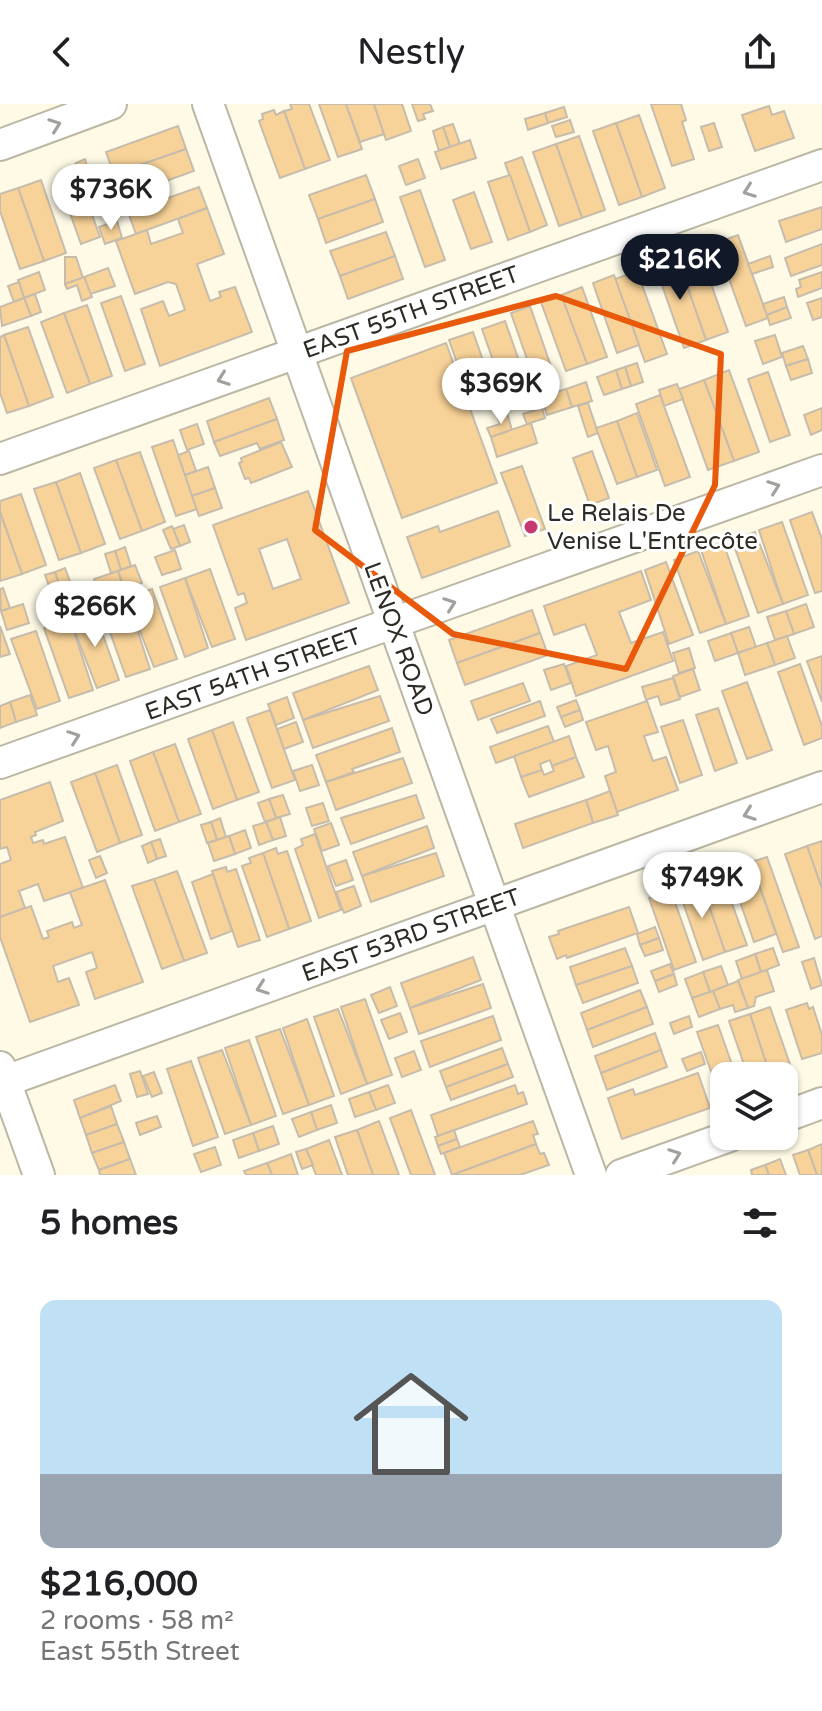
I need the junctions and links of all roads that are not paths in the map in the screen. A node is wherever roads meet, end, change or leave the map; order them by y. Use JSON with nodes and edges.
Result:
{"nodes":[{"id":1,"x":111,"y":104,"type":"edge"},
{"id":2,"x":208,"y":104,"type":"edge"},
{"id":3,"x":0,"y":145,"type":"edge"},
{"id":4,"x":822,"y":165,"type":"edge"},
{"id":5,"x":296,"y":353,"type":"junction"},
{"id":6,"x":0,"y":459,"type":"edge"},
{"id":7,"x":822,"y":470,"type":"edge"},
{"id":8,"x":394,"y":624,"type":"junction"},
{"id":9,"x":0,"y":763,"type":"edge"},
{"id":10,"x":822,"y":787,"type":"edge"},
{"id":11,"x":494,"y":905,"type":"junction"},
{"id":12,"x":1,"y":1076,"type":"edge"},
{"id":13,"x":822,"y":1103,"type":"edge"},
{"id":14,"x":798,"y":1112,"type":"edge"},
{"id":15,"x":710,"y":1143,"type":"edge"},
{"id":16,"x":39,"y":1175,"type":"edge"},
{"id":17,"x":591,"y":1175,"type":"edge"},
{"id":18,"x":621,"y":1175,"type":"edge"}],
"edges":[{"from":3,"to":1,"type":"street","one_way":true},
{"from":2,"to":5,"type":"street","name":"LENOX ROAD"},
{"from":4,"to":5,"type":"street","name":"EAST 55TH STREET","one_way":true},
{"from":5,"to":6,"type":"street","name":"EAST 55TH STREET","one_way":true},
{"from":5,"to":8,"type":"street","name":"LENOX ROAD"},
{"from":8,"to":7,"type":"street","name":"EAST 54TH STREET","one_way":true},
{"from":9,"to":8,"type":"street","name":"EAST 54TH STREET","one_way":true},
{"from":8,"to":11,"type":"street","name":"LENOX ROAD"},
{"from":10,"to":11,"type":"street","name":"EAST 53RD STREET","one_way":true},
{"from":11,"to":12,"type":"street","name":"EAST 53RD STREET","one_way":true},
{"from":11,"to":17,"type":"street","name":"LENOX ROAD"},
{"from":12,"to":16,"type":"street"},
{"from":13,"to":14,"type":"street"},
{"from":18,"to":15,"type":"street","one_way":true}]}
